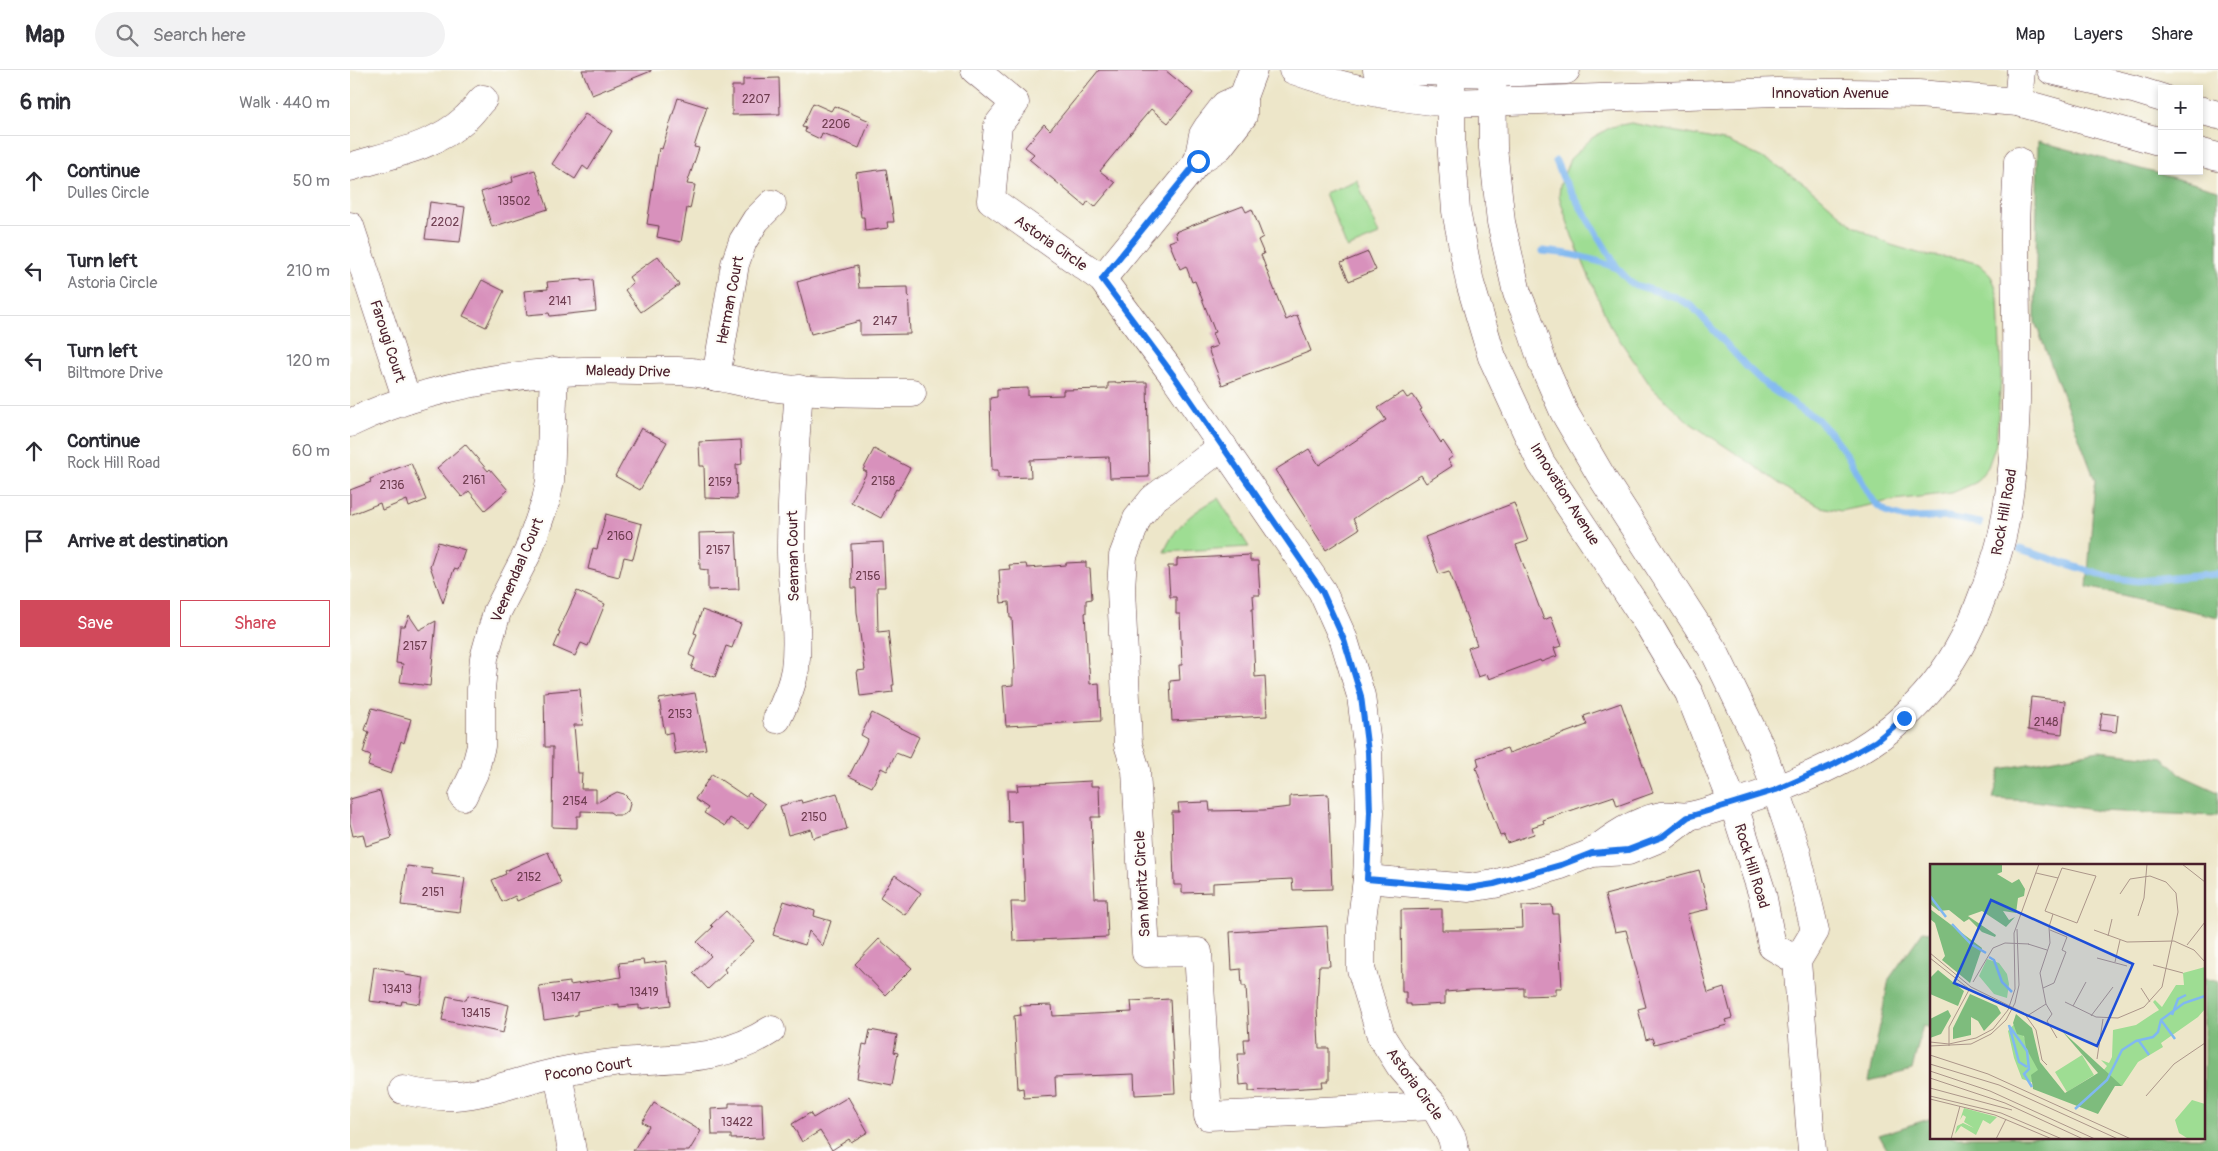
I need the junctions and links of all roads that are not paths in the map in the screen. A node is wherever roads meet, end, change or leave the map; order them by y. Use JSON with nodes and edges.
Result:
{"nodes":[{"id":1,"x":975,"y":70,"type":"edge"},
{"id":2,"x":1253,"y":70,"type":"edge"},
{"id":3,"x":1293,"y":70,"type":"edge"},
{"id":4,"x":1377,"y":70,"type":"edge"},
{"id":5,"x":1566,"y":70,"type":"edge"},
{"id":6,"x":2022,"y":70,"type":"edge"},
{"id":7,"x":2050,"y":70,"type":"edge"},
{"id":8,"x":1451,"y":71,"type":"edge"},
{"id":9,"x":1492,"y":71,"type":"edge"},
{"id":10,"x":2158,"y":97,"type":"edge"},
{"id":11,"x":483,"y":99,"type":"dead end"},
{"id":12,"x":2018,"y":102,"type":"junction"},
{"id":13,"x":1451,"y":103,"type":"junction"},
{"id":14,"x":1492,"y":103,"type":"junction"},
{"id":15,"x":2203,"y":111,"type":"edge"},
{"id":16,"x":2218,"y":115,"type":"edge"},
{"id":17,"x":2158,"y":141,"type":"edge"},
{"id":18,"x":2203,"y":153,"type":"edge"},
{"id":19,"x":2218,"y":157,"type":"edge"},
{"id":20,"x":2018,"y":161,"type":"dead end"},
{"id":21,"x":350,"y":167,"type":"edge"},
{"id":22,"x":772,"y":204,"type":"dead end"},
{"id":23,"x":350,"y":226,"type":"edge"},
{"id":24,"x":1102,"y":279,"type":"junction"},
{"id":25,"x":554,"y":371,"type":"junction"},
{"id":26,"x":716,"y":377,"type":"junction"},
{"id":27,"x":799,"y":389,"type":"junction"},
{"id":28,"x":912,"y":393,"type":"dead end"},
{"id":29,"x":408,"y":400,"type":"junction"},
{"id":30,"x":350,"y":423,"type":"edge"},
{"id":31,"x":1223,"y":446,"type":"junction"},
{"id":32,"x":777,"y":719,"type":"dead end"},
{"id":33,"x":1776,"y":790,"type":"junction"},
{"id":34,"x":463,"y":796,"type":"dead end"},
{"id":35,"x":1733,"y":804,"type":"junction"},
{"id":36,"x":1367,"y":879,"type":"junction"},
{"id":37,"x":1797,"y":961,"type":"junction"},
{"id":38,"x":771,"y":1030,"type":"dead end"},
{"id":39,"x":558,"y":1072,"type":"junction"},
{"id":40,"x":402,"y":1090,"type":"dead end"},
{"id":41,"x":1434,"y":1106,"type":"junction"},
{"id":42,"x":572,"y":1151,"type":"edge"},
{"id":43,"x":1455,"y":1151,"type":"edge"},
{"id":44,"x":1812,"y":1151,"type":"edge"}],
"edges":[{"from":1,"to":24,"type":"street","name":"Astoria Circle"},
{"from":2,"to":24,"type":"street"},
{"from":3,"to":13,"type":"street"},
{"from":4,"to":8,"type":"street"},
{"from":5,"to":9,"type":"street"},
{"from":6,"to":12,"type":"street"},
{"from":7,"to":10,"type":"street"},
{"from":8,"to":9,"type":"street"},
{"from":8,"to":13,"type":"street","name":"Innovation Avenue"},
{"from":9,"to":14,"type":"street"},
{"from":11,"to":21,"type":"street"},
{"from":12,"to":14,"type":"street","name":"Innovation Avenue"},
{"from":12,"to":17,"type":"street","name":"Innovation Avenue"},
{"from":13,"to":14,"type":"street","name":"Innovation Avenue"},
{"from":13,"to":35,"type":"street","name":"Innovation Avenue"},
{"from":14,"to":33,"type":"street"},
{"from":15,"to":16,"type":"street"},
{"from":18,"to":19,"type":"street"},
{"from":20,"to":33,"type":"street","name":"Rock Hill Road"},
{"from":22,"to":26,"type":"street","name":"Herman Court"},
{"from":23,"to":29,"type":"street","name":"Farougi Court"},
{"from":24,"to":31,"type":"street","name":"Astoria Circle"},
{"from":25,"to":26,"type":"street","name":"Maleady Drive"},
{"from":25,"to":29,"type":"street","name":"Maleady Drive"},
{"from":25,"to":34,"type":"street","name":"Veenendaal Court"},
{"from":26,"to":27,"type":"street","name":"Maleady Drive"},
{"from":27,"to":28,"type":"street","name":"Maleady Drive"},
{"from":27,"to":32,"type":"street","name":"Seaman Court"},
{"from":29,"to":30,"type":"street","name":"Maleady Drive"},
{"from":31,"to":36,"type":"street","name":"Astoria Circle"},
{"from":31,"to":41,"type":"street","name":"San Moritz Circle"},
{"from":33,"to":35,"type":"street","name":"Rock Hill Road"},
{"from":33,"to":37,"type":"street"},
{"from":35,"to":36,"type":"street"},
{"from":35,"to":37,"type":"street","name":"Rock Hill Road"},
{"from":36,"to":41,"type":"street","name":"Astoria Circle"},
{"from":37,"to":44,"type":"street"},
{"from":38,"to":39,"type":"street","name":"Pocono Court"},
{"from":39,"to":40,"type":"street","name":"Pocono Court"},
{"from":39,"to":42,"type":"street"},
{"from":41,"to":43,"type":"street","name":"Astoria Circle"}]}
